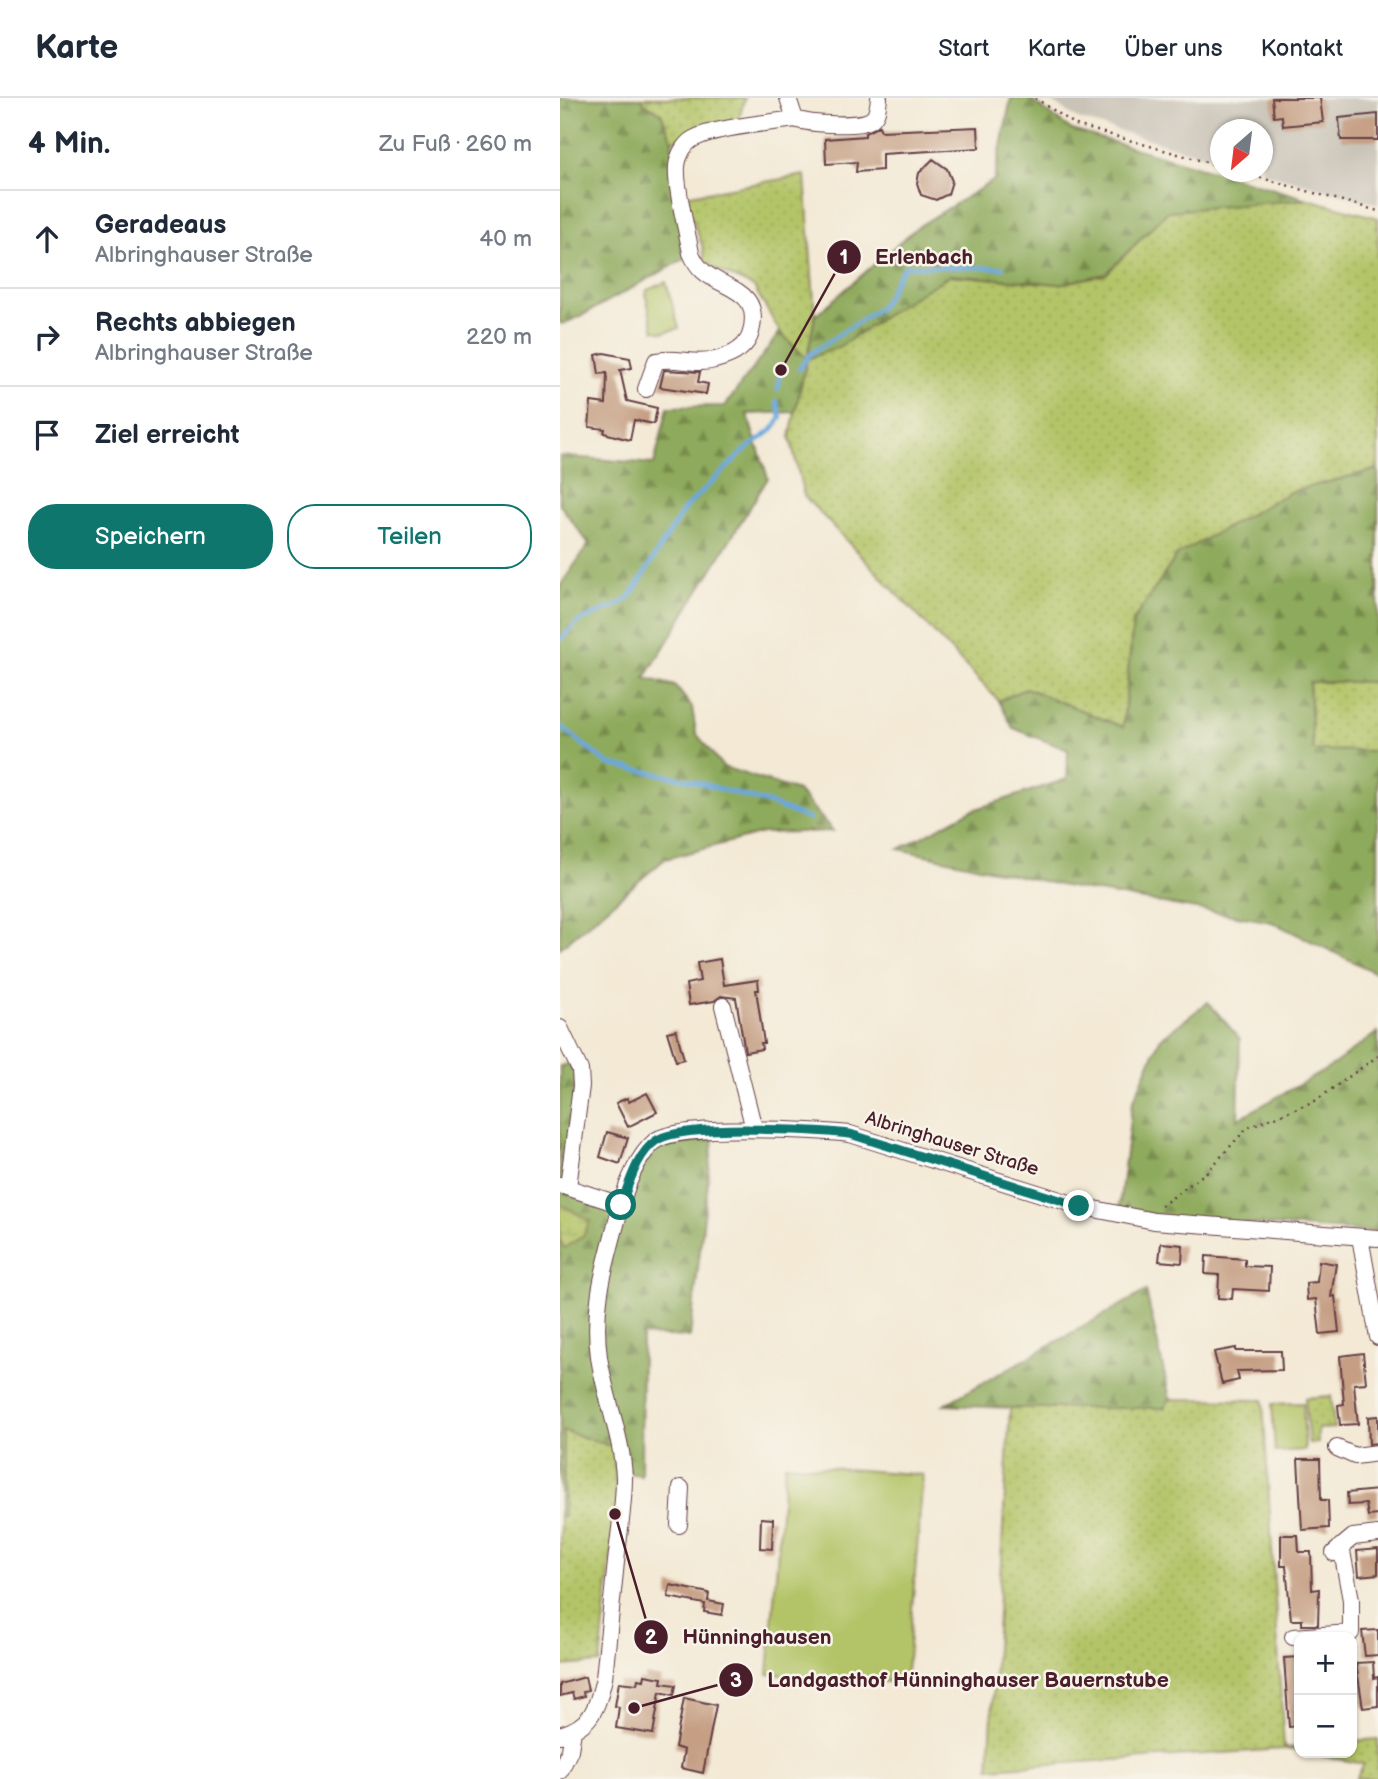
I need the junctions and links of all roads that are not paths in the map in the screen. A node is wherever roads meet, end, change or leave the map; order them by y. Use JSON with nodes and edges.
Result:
{"nodes":[{"id":1,"x":788,"y":98,"type":"edge"},
{"id":2,"x":879,"y":98,"type":"edge"},
{"id":3,"x":796,"y":119,"type":"junction"},
{"id":4,"x":646,"y":390,"type":"dead end"},
{"id":5,"x":723,"y":1006,"type":"dead end"},
{"id":6,"x":560,"y":1028,"type":"edge"},
{"id":7,"x":754,"y":1129,"type":"junction"},
{"id":8,"x":564,"y":1186,"type":"edge"},
{"id":9,"x":621,"y":1205,"type":"junction"},
{"id":10,"x":1360,"y":1237,"type":"junction"},
{"id":11,"x":1378,"y":1238,"type":"edge"},
{"id":12,"x":1378,"y":1337,"type":"edge"},
{"id":13,"x":1337,"y":1448,"type":"dead end"},
{"id":14,"x":1378,"y":1453,"type":"edge"},
{"id":15,"x":681,"y":1488,"type":"dead end"},
{"id":16,"x":679,"y":1525,"type":"dead end"},
{"id":17,"x":1378,"y":1534,"type":"edge"},
{"id":18,"x":1293,"y":1637,"type":"dead end"},
{"id":19,"x":567,"y":1733,"type":"edge"},
{"id":20,"x":560,"y":1771,"type":"edge"}],
"edges":[{"from":1,"to":3,"type":"street"},
{"from":2,"to":3,"type":"street"},
{"from":3,"to":4,"type":"street"},
{"from":5,"to":7,"type":"street"},
{"from":6,"to":8,"type":"street"},
{"from":7,"to":9,"type":"street","name":"Albringhauser Straße"},
{"from":7,"to":10,"type":"street","name":"Albringhauser Straße"},
{"from":8,"to":9,"type":"street"},
{"from":9,"to":19,"type":"street","name":"Albringhauser Straße"},
{"from":10,"to":11,"type":"street","name":"Albringhauser Straße"},
{"from":10,"to":12,"type":"street"},
{"from":13,"to":14,"type":"street"},
{"from":15,"to":16,"type":"street"},
{"from":17,"to":18,"type":"street"},
{"from":19,"to":20,"type":"street"}]}
